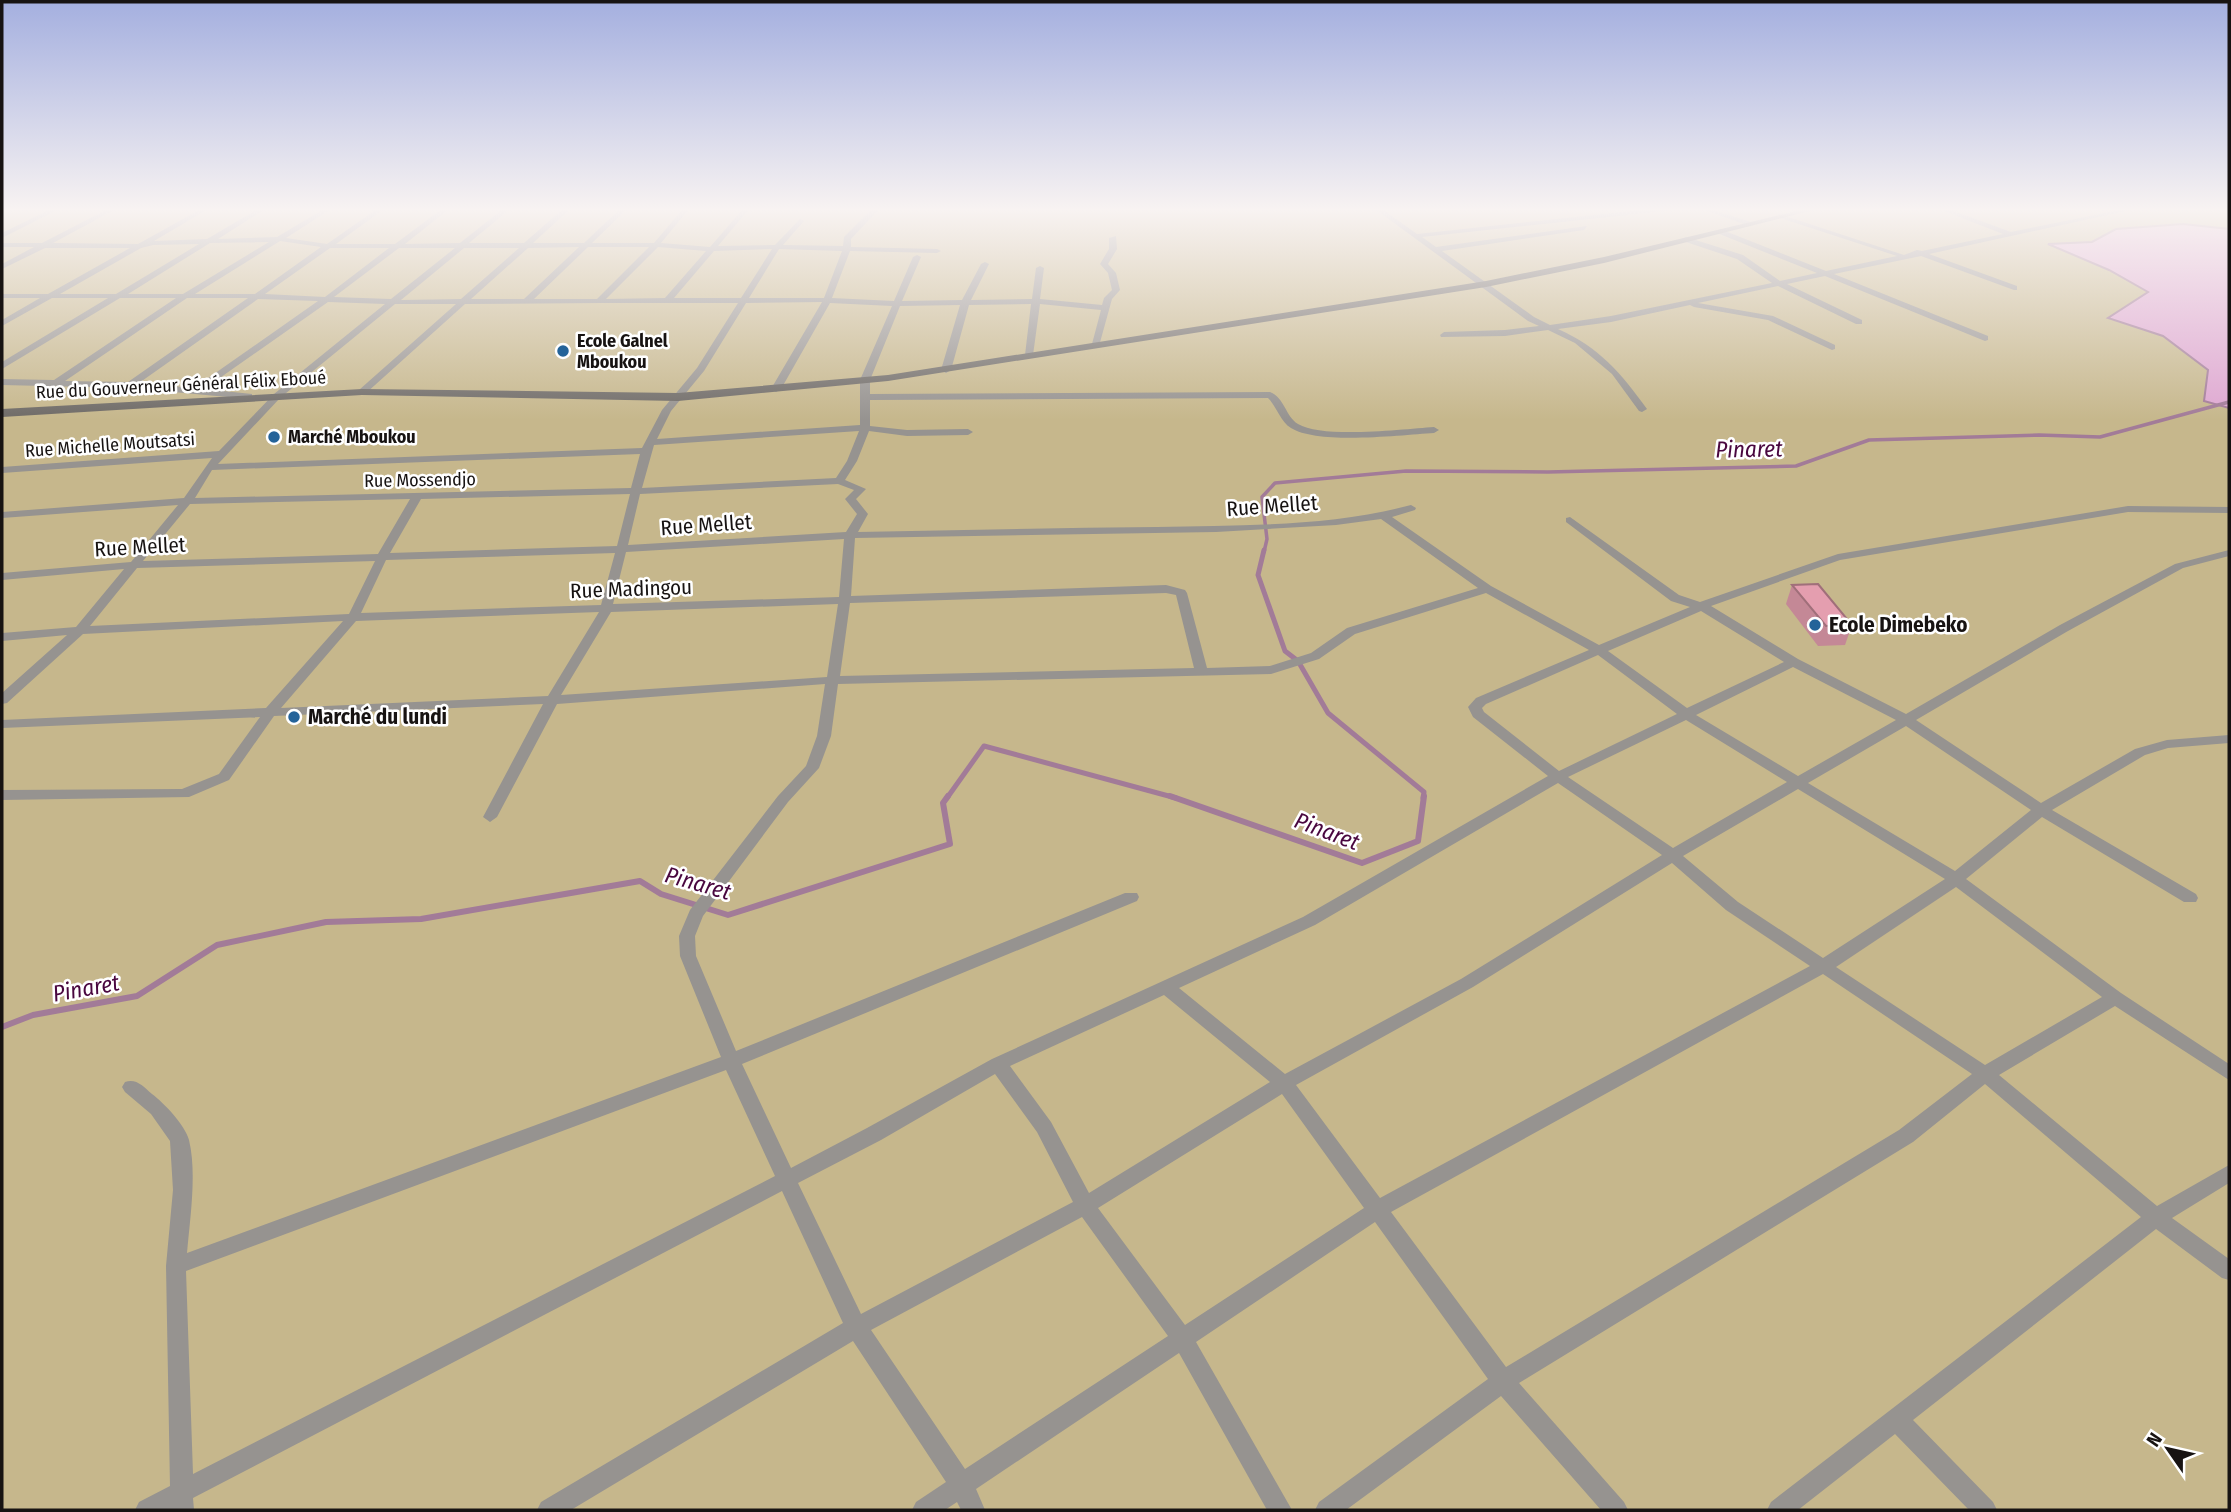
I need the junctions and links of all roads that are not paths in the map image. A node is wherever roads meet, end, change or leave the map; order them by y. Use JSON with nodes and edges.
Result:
{"nodes":[{"id":1,"x":80,"y":280,"type":"edge"},
{"id":2,"x":144,"y":280,"type":"edge"},
{"id":3,"x":212,"y":280,"type":"edge"},
{"id":4,"x":278,"y":280,"type":"edge"},
{"id":5,"x":351,"y":280,"type":"edge"},
{"id":6,"x":419,"y":280,"type":"edge"},
{"id":7,"x":487,"y":280,"type":"edge"},
{"id":8,"x":549,"y":280,"type":"edge"},
{"id":9,"x":620,"y":280,"type":"edge"},
{"id":10,"x":684,"y":280,"type":"edge"},
{"id":11,"x":756,"y":280,"type":"edge"},
{"id":12,"x":835,"y":280,"type":"edge"},
{"id":13,"x":908,"y":280,"type":"edge"},
{"id":14,"x":977,"y":280,"type":"edge"},
{"id":15,"x":1038,"y":280,"type":"edge"},
{"id":16,"x":1114,"y":280,"type":"edge"},
{"id":17,"x":1479,"y":280,"type":"edge"},
{"id":18,"x":1506,"y":280,"type":"edge"},
{"id":19,"x":1773,"y":280,"type":"edge"},
{"id":20,"x":1795,"y":280,"type":"edge"},
{"id":21,"x":1844,"y":280,"type":"edge"},
{"id":22,"x":1991,"y":280,"type":"edge"},
{"id":23,"x":1778,"y":283,"type":"junction"},
{"id":24,"x":1486,"y":284,"type":"junction"},
{"id":25,"x":2014,"y":288,"type":"dead end"},
{"id":26,"x":2,"y":296,"type":"edge"},
{"id":27,"x":116,"y":296,"type":"junction"},
{"id":28,"x":185,"y":296,"type":"junction"},
{"id":29,"x":254,"y":296,"type":"junction"},
{"id":30,"x":49,"y":297,"type":"junction"},
{"id":31,"x":328,"y":298,"type":"junction"},
{"id":32,"x":466,"y":299,"type":"junction"},
{"id":33,"x":827,"y":300,"type":"junction"},
{"id":34,"x":527,"y":301,"type":"junction"},
{"id":35,"x":1035,"y":301,"type":"junction"},
{"id":36,"x":393,"y":302,"type":"junction"},
{"id":37,"x":597,"y":302,"type":"junction"},
{"id":38,"x":666,"y":302,"type":"junction"},
{"id":39,"x":743,"y":302,"type":"junction"},
{"id":40,"x":965,"y":303,"type":"junction"},
{"id":41,"x":899,"y":304,"type":"junction"},
{"id":42,"x":1687,"y":304,"type":"junction"},
{"id":43,"x":1105,"y":308,"type":"junction"},
{"id":44,"x":1859,"y":322,"type":"dead end"},
{"id":45,"x":2,"y":323,"type":"edge"},
{"id":46,"x":1545,"y":326,"type":"junction"},
{"id":47,"x":1444,"y":335,"type":"dead end"},
{"id":48,"x":1984,"y":338,"type":"dead end"},
{"id":49,"x":1096,"y":344,"type":"junction"},
{"id":50,"x":1832,"y":347,"type":"dead end"},
{"id":51,"x":1029,"y":355,"type":"junction"},
{"id":52,"x":2,"y":366,"type":"edge"},
{"id":53,"x":947,"y":370,"type":"junction"},
{"id":54,"x":58,"y":381,"type":"junction"},
{"id":55,"x":2,"y":382,"type":"edge"},
{"id":56,"x":130,"y":385,"type":"junction"},
{"id":57,"x":776,"y":389,"type":"junction"},
{"id":58,"x":865,"y":389,"type":"junction"},
{"id":59,"x":197,"y":390,"type":"junction"},
{"id":60,"x":362,"y":392,"type":"junction"},
{"id":61,"x":277,"y":396,"type":"junction"},
{"id":62,"x":249,"y":397,"type":"junction"},
{"id":63,"x":678,"y":397,"type":"junction"},
{"id":64,"x":1642,"y":409,"type":"dead end"},
{"id":65,"x":2,"y":413,"type":"edge"},
{"id":66,"x":865,"y":428,"type":"junction"},
{"id":67,"x":1434,"y":430,"type":"dead end"},
{"id":68,"x":968,"y":432,"type":"dead end"},
{"id":69,"x":648,"y":447,"type":"junction"},
{"id":70,"x":220,"y":454,"type":"junction"},
{"id":71,"x":209,"y":467,"type":"junction"},
{"id":72,"x":2,"y":470,"type":"edge"},
{"id":73,"x":839,"y":481,"type":"junction"},
{"id":74,"x":637,"y":491,"type":"junction"},
{"id":75,"x":416,"y":498,"type":"junction"},
{"id":76,"x":187,"y":501,"type":"junction"},
{"id":77,"x":1411,"y":508,"type":"dead end"},
{"id":78,"x":2229,"y":510,"type":"edge"},
{"id":79,"x":2,"y":515,"type":"edge"},
{"id":80,"x":1381,"y":515,"type":"junction"},
{"id":81,"x":1570,"y":520,"type":"dead end"},
{"id":82,"x":850,"y":535,"type":"junction"},
{"id":83,"x":623,"y":549,"type":"junction"},
{"id":84,"x":2229,"y":553,"type":"edge"},
{"id":85,"x":382,"y":557,"type":"junction"},
{"id":86,"x":131,"y":565,"type":"junction"},
{"id":87,"x":2,"y":576,"type":"edge"},
{"id":88,"x":1488,"y":589,"type":"junction"},
{"id":89,"x":845,"y":598,"type":"junction"},
{"id":90,"x":1703,"y":607,"type":"junction"},
{"id":91,"x":606,"y":610,"type":"junction"},
{"id":92,"x":353,"y":617,"type":"junction"},
{"id":93,"x":80,"y":630,"type":"junction"},
{"id":94,"x":2,"y":637,"type":"edge"},
{"id":95,"x":1600,"y":652,"type":"junction"},
{"id":96,"x":1793,"y":662,"type":"junction"},
{"id":97,"x":1201,"y":670,"type":"junction"},
{"id":98,"x":833,"y":680,"type":"junction"},
{"id":99,"x":2,"y":700,"type":"edge"},
{"id":100,"x":552,"y":700,"type":"junction"},
{"id":101,"x":272,"y":710,"type":"junction"},
{"id":102,"x":1689,"y":716,"type":"junction"},
{"id":103,"x":1905,"y":719,"type":"junction"},
{"id":104,"x":2,"y":724,"type":"edge"},
{"id":105,"x":2229,"y":739,"type":"edge"},
{"id":106,"x":1558,"y":778,"type":"junction"},
{"id":107,"x":1799,"y":784,"type":"junction"},
{"id":108,"x":2,"y":795,"type":"edge"},
{"id":109,"x":2041,"y":810,"type":"junction"},
{"id":110,"x":490,"y":817,"type":"dead end"},
{"id":111,"x":1673,"y":855,"type":"junction"},
{"id":112,"x":1956,"y":879,"type":"junction"},
{"id":113,"x":1131,"y":897,"type":"dead end"},
{"id":114,"x":2190,"y":898,"type":"dead end"},
{"id":115,"x":1824,"y":966,"type":"junction"},
{"id":116,"x":1167,"y":988,"type":"junction"},
{"id":117,"x":2115,"y":998,"type":"junction"},
{"id":118,"x":731,"y":1061,"type":"junction"},
{"id":119,"x":998,"y":1065,"type":"junction"},
{"id":120,"x":2229,"y":1073,"type":"edge"},
{"id":121,"x":1985,"y":1074,"type":"junction"},
{"id":122,"x":1284,"y":1083,"type":"junction"},
{"id":123,"x":131,"y":1087,"type":"dead end"},
{"id":124,"x":2229,"y":1173,"type":"edge"},
{"id":125,"x":787,"y":1179,"type":"junction"},
{"id":126,"x":1085,"y":1206,"type":"junction"},
{"id":127,"x":1377,"y":1210,"type":"junction"},
{"id":128,"x":2156,"y":1217,"type":"junction"},
{"id":129,"x":176,"y":1266,"type":"junction"},
{"id":130,"x":2229,"y":1271,"type":"edge"},
{"id":131,"x":856,"y":1327,"type":"junction"},
{"id":132,"x":1182,"y":1338,"type":"junction"},
{"id":133,"x":1503,"y":1381,"type":"junction"},
{"id":134,"x":1896,"y":1419,"type":"junction"},
{"id":135,"x":962,"y":1486,"type":"junction"},
{"id":136,"x":182,"y":1501,"type":"edge"},
{"id":137,"x":147,"y":1510,"type":"edge"},
{"id":138,"x":549,"y":1510,"type":"edge"},
{"id":139,"x":925,"y":1510,"type":"edge"},
{"id":140,"x":973,"y":1510,"type":"edge"},
{"id":141,"x":1280,"y":1510,"type":"edge"},
{"id":142,"x":1327,"y":1510,"type":"edge"},
{"id":143,"x":1616,"y":1510,"type":"edge"},
{"id":144,"x":1779,"y":1510,"type":"edge"},
{"id":145,"x":1985,"y":1510,"type":"edge"}],
"edges":[{"from":1,"to":30,"type":"street"},
{"from":2,"to":27,"type":"street"},
{"from":3,"to":28,"type":"street"},
{"from":4,"to":29,"type":"street"},
{"from":5,"to":31,"type":"street"},
{"from":6,"to":36,"type":"street"},
{"from":7,"to":32,"type":"street"},
{"from":8,"to":34,"type":"street"},
{"from":9,"to":37,"type":"street"},
{"from":10,"to":38,"type":"street"},
{"from":11,"to":39,"type":"street"},
{"from":12,"to":33,"type":"street"},
{"from":13,"to":41,"type":"street"},
{"from":14,"to":40,"type":"street"},
{"from":15,"to":35,"type":"street"},
{"from":16,"to":43,"type":"street"},
{"from":17,"to":24,"type":"street"},
{"from":18,"to":24,"type":"main road","name":"Rue du Gouverneur Général Félix Eboué"},
{"from":19,"to":23,"type":"street"},
{"from":20,"to":23,"type":"street"},
{"from":21,"to":48,"type":"street"},
{"from":22,"to":25,"type":"street"},
{"from":23,"to":42,"type":"street"},
{"from":23,"to":44,"type":"street"},
{"from":24,"to":46,"type":"street"},
{"from":24,"to":49,"type":"main road","name":"Rue du Gouverneur Général Félix Eboué"},
{"from":26,"to":30,"type":"street"},
{"from":27,"to":28,"type":"street"},
{"from":27,"to":30,"type":"street"},
{"from":27,"to":52,"type":"street"},
{"from":28,"to":29,"type":"street"},
{"from":28,"to":54,"type":"street"},
{"from":29,"to":31,"type":"street"},
{"from":29,"to":56,"type":"street"},
{"from":30,"to":45,"type":"street"},
{"from":31,"to":36,"type":"street"},
{"from":31,"to":59,"type":"street"},
{"from":32,"to":34,"type":"street"},
{"from":32,"to":36,"type":"street"},
{"from":32,"to":60,"type":"street"},
{"from":33,"to":39,"type":"street"},
{"from":33,"to":41,"type":"street"},
{"from":33,"to":57,"type":"street"},
{"from":34,"to":37,"type":"street"},
{"from":35,"to":40,"type":"street"},
{"from":35,"to":43,"type":"street"},
{"from":35,"to":51,"type":"street"},
{"from":36,"to":61,"type":"street"},
{"from":37,"to":38,"type":"street"},
{"from":38,"to":39,"type":"street"},
{"from":39,"to":63,"type":"street"},
{"from":40,"to":41,"type":"street"},
{"from":40,"to":53,"type":"street"},
{"from":41,"to":58,"type":"street"},
{"from":42,"to":46,"type":"street"},
{"from":42,"to":50,"type":"street"},
{"from":43,"to":49,"type":"street"},
{"from":46,"to":47,"type":"street"},
{"from":46,"to":64,"type":"street"},
{"from":49,"to":51,"type":"main road","name":"Rue du Gouverneur Général Félix Eboué"},
{"from":51,"to":53,"type":"main road","name":"Rue du Gouverneur Général Félix Eboué"},
{"from":53,"to":58,"type":"main road","name":"Rue du Gouverneur Général Félix Eboué"},
{"from":54,"to":55,"type":"street"},
{"from":54,"to":56,"type":"street"},
{"from":56,"to":59,"type":"street"},
{"from":57,"to":58,"type":"main road","name":"Rue du Gouverneur Général Félix Eboué"},
{"from":57,"to":63,"type":"main road","name":"Rue du Gouverneur Général Félix Eboué"},
{"from":58,"to":66,"type":"street"},
{"from":58,"to":67,"type":"street"},
{"from":59,"to":62,"type":"street"},
{"from":60,"to":61,"type":"main road","name":"Rue du Gouverneur Général Félix Eboué"},
{"from":60,"to":63,"type":"main road","name":"Rue du Gouverneur Général Félix Eboué"},
{"from":61,"to":62,"type":"main road","name":"Rue du Gouverneur Général Félix Eboué"},
{"from":61,"to":70,"type":"street"},
{"from":62,"to":65,"type":"main road","name":"Rue du Gouverneur Général Félix Eboué"},
{"from":63,"to":69,"type":"street"},
{"from":66,"to":68,"type":"street"},
{"from":66,"to":69,"type":"street"},
{"from":66,"to":73,"type":"street"},
{"from":69,"to":71,"type":"street"},
{"from":69,"to":74,"type":"street"},
{"from":70,"to":71,"type":"street"},
{"from":70,"to":72,"type":"street","name":"Rue Michelle Moutsatsi"},
{"from":71,"to":76,"type":"street"},
{"from":73,"to":74,"type":"street","name":"Rue Mossendjo"},
{"from":73,"to":82,"type":"street"},
{"from":74,"to":75,"type":"street","name":"Rue Mossendjo"},
{"from":74,"to":83,"type":"street"},
{"from":75,"to":76,"type":"street","name":"Rue Mossendjo"},
{"from":75,"to":85,"type":"street"},
{"from":76,"to":79,"type":"street","name":"Rue Mossendjo"},
{"from":76,"to":86,"type":"street"},
{"from":77,"to":80,"type":"street","name":"Rue Mellet"},
{"from":78,"to":90,"type":"street"},
{"from":80,"to":82,"type":"street","name":"Rue Mellet"},
{"from":80,"to":88,"type":"street"},
{"from":81,"to":90,"type":"street"},
{"from":82,"to":83,"type":"street","name":"Rue Mellet"},
{"from":82,"to":89,"type":"street"},
{"from":83,"to":85,"type":"street","name":"Rue Mellet"},
{"from":83,"to":91,"type":"street"},
{"from":84,"to":103,"type":"street"},
{"from":85,"to":86,"type":"street","name":"Rue Mellet"},
{"from":85,"to":92,"type":"street"},
{"from":86,"to":87,"type":"street","name":"Rue Mellet"},
{"from":86,"to":93,"type":"street"},
{"from":88,"to":95,"type":"street"},
{"from":88,"to":97,"type":"street"},
{"from":89,"to":91,"type":"street","name":"Rue Madingou"},
{"from":89,"to":97,"type":"street","name":"Rue Madingou"},
{"from":89,"to":98,"type":"street"},
{"from":90,"to":95,"type":"street"},
{"from":90,"to":96,"type":"street"},
{"from":91,"to":92,"type":"street","name":"Rue Madingou"},
{"from":91,"to":100,"type":"street"},
{"from":92,"to":93,"type":"street","name":"Rue Madingou"},
{"from":92,"to":101,"type":"street"},
{"from":93,"to":94,"type":"street","name":"Rue Madingou"},
{"from":93,"to":99,"type":"street"},
{"from":95,"to":102,"type":"street"},
{"from":95,"to":106,"type":"street"},
{"from":96,"to":102,"type":"street"},
{"from":96,"to":103,"type":"street"},
{"from":97,"to":98,"type":"street"},
{"from":98,"to":100,"type":"street"},
{"from":98,"to":118,"type":"street"},
{"from":100,"to":101,"type":"street"},
{"from":100,"to":110,"type":"street"},
{"from":101,"to":104,"type":"street"},
{"from":101,"to":108,"type":"street"},
{"from":102,"to":106,"type":"street"},
{"from":102,"to":107,"type":"street"},
{"from":103,"to":107,"type":"street"},
{"from":103,"to":109,"type":"street"},
{"from":105,"to":109,"type":"street"},
{"from":106,"to":111,"type":"street"},
{"from":106,"to":116,"type":"street"},
{"from":107,"to":111,"type":"street"},
{"from":107,"to":112,"type":"street"},
{"from":109,"to":112,"type":"street"},
{"from":109,"to":114,"type":"street"},
{"from":111,"to":115,"type":"street"},
{"from":111,"to":122,"type":"street"},
{"from":112,"to":115,"type":"street"},
{"from":112,"to":117,"type":"street"},
{"from":113,"to":118,"type":"street"},
{"from":115,"to":121,"type":"street"},
{"from":115,"to":127,"type":"street"},
{"from":116,"to":119,"type":"street"},
{"from":116,"to":122,"type":"street"},
{"from":117,"to":120,"type":"street"},
{"from":117,"to":121,"type":"street"},
{"from":118,"to":125,"type":"street"},
{"from":118,"to":129,"type":"street"},
{"from":119,"to":125,"type":"street"},
{"from":119,"to":126,"type":"street"},
{"from":121,"to":128,"type":"street"},
{"from":121,"to":133,"type":"street"},
{"from":122,"to":126,"type":"street"},
{"from":122,"to":127,"type":"street"},
{"from":123,"to":129,"type":"street"},
{"from":124,"to":128,"type":"street"},
{"from":125,"to":131,"type":"street"},
{"from":125,"to":136,"type":"street"},
{"from":126,"to":131,"type":"street"},
{"from":126,"to":132,"type":"street"},
{"from":127,"to":132,"type":"street"},
{"from":127,"to":133,"type":"street"},
{"from":128,"to":130,"type":"street"},
{"from":128,"to":134,"type":"street"},
{"from":129,"to":136,"type":"street"},
{"from":131,"to":135,"type":"street"},
{"from":131,"to":138,"type":"street"},
{"from":132,"to":135,"type":"street"},
{"from":132,"to":141,"type":"street"},
{"from":133,"to":142,"type":"street"},
{"from":133,"to":143,"type":"street"},
{"from":134,"to":144,"type":"street"},
{"from":134,"to":145,"type":"street"},
{"from":135,"to":139,"type":"street"},
{"from":135,"to":140,"type":"street"},
{"from":136,"to":137,"type":"street"}]}
